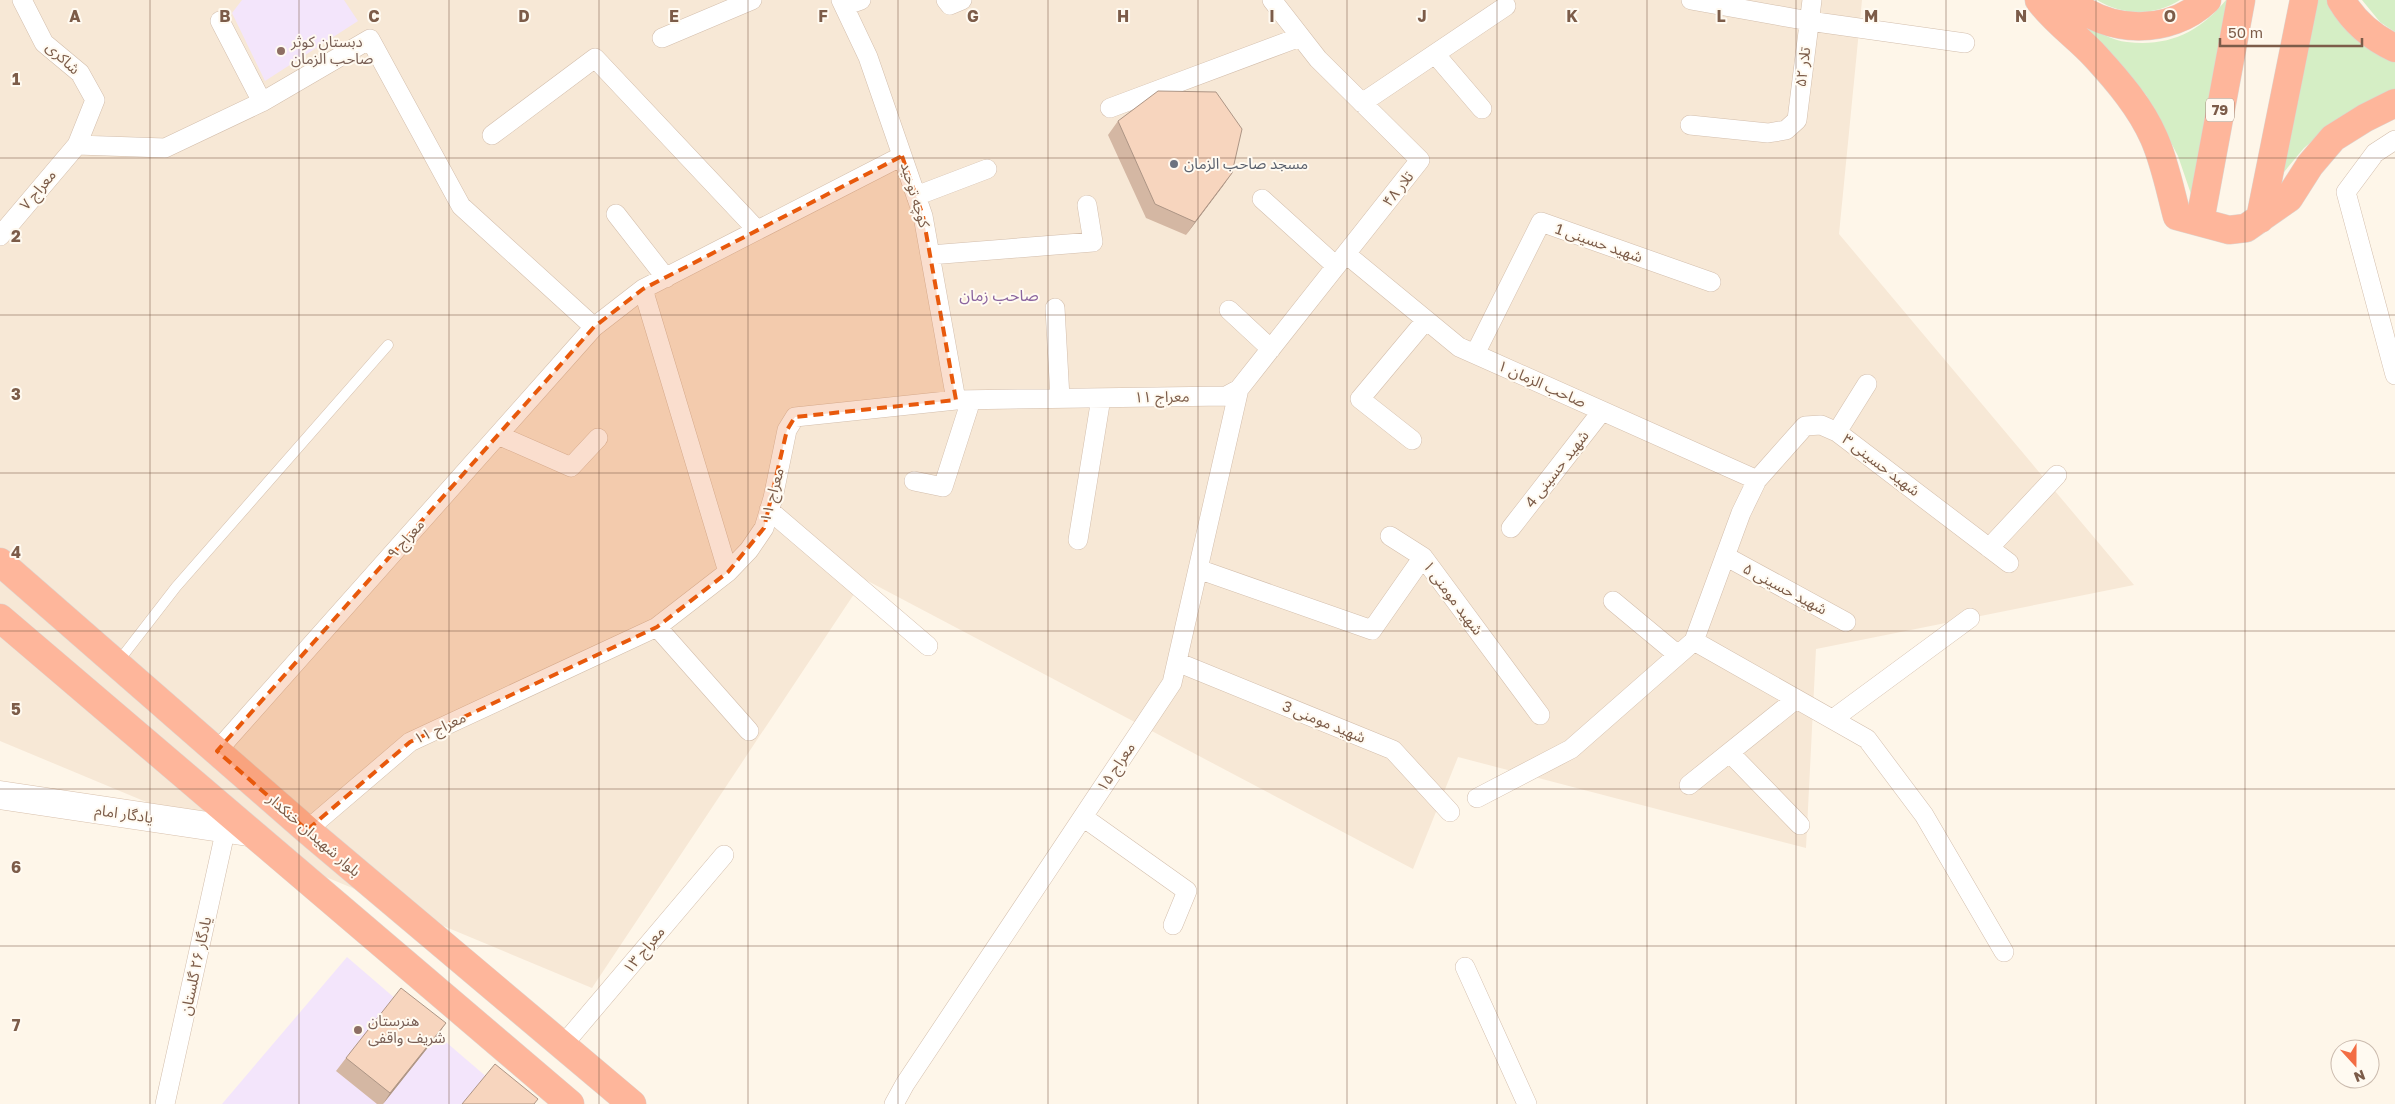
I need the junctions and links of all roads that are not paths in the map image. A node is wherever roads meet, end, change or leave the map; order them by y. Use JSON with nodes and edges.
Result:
{"nodes":[{"id":1,"x":22,"y":0,"type":"edge"},
{"id":2,"x":752,"y":0,"type":"edge"},
{"id":3,"x":946,"y":0,"type":"edge"},
{"id":4,"x":962,"y":0,"type":"edge"},
{"id":5,"x":1272,"y":0,"type":"edge"},
{"id":6,"x":1691,"y":0,"type":"edge"},
{"id":7,"x":1812,"y":0,"type":"edge"},
{"id":8,"x":2039,"y":0,"type":"edge"},
{"id":9,"x":2070,"y":0,"type":"edge"},
{"id":10,"x":2207,"y":0,"type":"edge"},
{"id":11,"x":2241,"y":0,"type":"edge"},
{"id":12,"x":2304,"y":0,"type":"edge"},
{"id":13,"x":2342,"y":0,"type":"edge"},
{"id":14,"x":849,"y":2,"type":"edge"},
{"id":15,"x":1506,"y":6,"type":"dead end"},
{"id":16,"x":220,"y":21,"type":"dead end"},
{"id":17,"x":1809,"y":21,"type":"junction"},
{"id":18,"x":1300,"y":36,"type":"junction"},
{"id":19,"x":662,"y":38,"type":"dead end"},
{"id":20,"x":1966,"y":43,"type":"dead end"},
{"id":21,"x":2395,"y":48,"type":"edge"},
{"id":22,"x":1435,"y":54,"type":"junction"},
{"id":23,"x":262,"y":102,"type":"junction"},
{"id":24,"x":1362,"y":103,"type":"junction"},
{"id":25,"x":2395,"y":103,"type":"edge"},
{"id":26,"x":1110,"y":108,"type":"dead end"},
{"id":27,"x":1482,"y":109,"type":"dead end"},
{"id":28,"x":1690,"y":125,"type":"dead end"},
{"id":29,"x":492,"y":135,"type":"dead end"},
{"id":30,"x":2395,"y":140,"type":"edge"},
{"id":31,"x":77,"y":145,"type":"junction"},
{"id":32,"x":902,"y":156,"type":"junction"},
{"id":33,"x":987,"y":169,"type":"dead end"},
{"id":34,"x":916,"y":196,"type":"junction"},
{"id":35,"x":1262,"y":199,"type":"dead end"},
{"id":36,"x":1087,"y":205,"type":"dead end"},
{"id":37,"x":616,"y":214,"type":"dead end"},
{"id":38,"x":2260,"y":219,"type":"junction"},
{"id":39,"x":2200,"y":220,"type":"junction"},
{"id":40,"x":757,"y":230,"type":"junction"},
{"id":41,"x":0,"y":236,"type":"edge"},
{"id":42,"x":930,"y":255,"type":"junction"},
{"id":43,"x":1342,"y":260,"type":"junction"},
{"id":44,"x":666,"y":278,"type":"junction"},
{"id":45,"x":1710,"y":282,"type":"dead end"},
{"id":46,"x":643,"y":289,"type":"junction"},
{"id":47,"x":1055,"y":308,"type":"dead end"},
{"id":48,"x":1229,"y":310,"type":"dead end"},
{"id":49,"x":1426,"y":320,"type":"junction"},
{"id":50,"x":594,"y":326,"type":"junction"},
{"id":51,"x":388,"y":345,"type":"dead end"},
{"id":52,"x":1270,"y":349,"type":"junction"},
{"id":53,"x":1476,"y":354,"type":"junction"},
{"id":54,"x":2395,"y":375,"type":"edge"},
{"id":55,"x":1867,"y":384,"type":"dead end"},
{"id":56,"x":1238,"y":389,"type":"junction"},
{"id":57,"x":1060,"y":398,"type":"junction"},
{"id":58,"x":1101,"y":398,"type":"junction"},
{"id":59,"x":963,"y":400,"type":"junction"},
{"id":60,"x":1602,"y":411,"type":"junction"},
{"id":61,"x":1838,"y":432,"type":"junction"},
{"id":62,"x":498,"y":434,"type":"junction"},
{"id":63,"x":598,"y":438,"type":"dead end"},
{"id":64,"x":1412,"y":440,"type":"dead end"},
{"id":65,"x":2057,"y":475,"type":"dead end"},
{"id":66,"x":1757,"y":480,"type":"junction"},
{"id":67,"x":914,"y":481,"type":"dead end"},
{"id":68,"x":769,"y":510,"type":"junction"},
{"id":69,"x":1511,"y":528,"type":"dead end"},
{"id":70,"x":1390,"y":536,"type":"dead end"},
{"id":71,"x":1078,"y":540,"type":"dead end"},
{"id":72,"x":1989,"y":548,"type":"junction"},
{"id":73,"x":1725,"y":556,"type":"junction"},
{"id":74,"x":1423,"y":557,"type":"junction"},
{"id":75,"x":0,"y":562,"type":"edge"},
{"id":76,"x":2009,"y":563,"type":"dead end"},
{"id":77,"x":1198,"y":569,"type":"junction"},
{"id":78,"x":728,"y":572,"type":"junction"},
{"id":79,"x":1613,"y":601,"type":"dead end"},
{"id":80,"x":0,"y":618,"type":"edge"},
{"id":81,"x":1970,"y":618,"type":"dead end"},
{"id":82,"x":1846,"y":622,"type":"dead end"},
{"id":83,"x":657,"y":627,"type":"junction"},
{"id":84,"x":1694,"y":641,"type":"junction"},
{"id":85,"x":928,"y":646,"type":"dead end"},
{"id":86,"x":1678,"y":655,"type":"junction"},
{"id":87,"x":1177,"y":662,"type":"junction"},
{"id":88,"x":117,"y":664,"type":"junction"},
{"id":89,"x":1796,"y":699,"type":"junction"},
{"id":90,"x":1540,"y":714,"type":"dead end"},
{"id":91,"x":1833,"y":720,"type":"junction"},
{"id":92,"x":749,"y":731,"type":"dead end"},
{"id":93,"x":217,"y":751,"type":"junction"},
{"id":94,"x":1730,"y":752,"type":"junction"},
{"id":95,"x":1690,"y":785,"type":"dead end"},
{"id":96,"x":0,"y":795,"type":"edge"},
{"id":97,"x":1477,"y":798,"type":"dead end"},
{"id":98,"x":1450,"y":812,"type":"dead end"},
{"id":99,"x":1082,"y":817,"type":"junction"},
{"id":100,"x":1800,"y":824,"type":"dead end"},
{"id":101,"x":237,"y":830,"type":"junction"},
{"id":102,"x":307,"y":830,"type":"junction"},
{"id":103,"x":724,"y":855,"type":"dead end"},
{"id":104,"x":1173,"y":925,"type":"dead end"},
{"id":105,"x":2004,"y":952,"type":"dead end"},
{"id":106,"x":1466,"y":966,"type":"dead end"},
{"id":107,"x":563,"y":1045,"type":"junction"},
{"id":108,"x":165,"y":1104,"type":"edge"},
{"id":109,"x":570,"y":1104,"type":"edge"},
{"id":110,"x":632,"y":1104,"type":"edge"},
{"id":111,"x":894,"y":1104,"type":"edge"},
{"id":112,"x":1527,"y":1104,"type":"edge"}],
"edges":[{"from":1,"to":31,"type":"street","name":"شاکری"},
{"from":2,"to":19,"type":"street"},
{"from":3,"to":4,"type":"street"},
{"from":5,"to":18,"type":"street","name":"تلار ۴۸"},
{"from":6,"to":17,"type":"street"},
{"from":7,"to":17,"type":"street","name":"تلار ۵۲"},
{"from":8,"to":39,"type":"highway"},
{"from":9,"to":10,"type":"highway"},
{"from":11,"to":39,"type":"highway","number":"79"},
{"from":12,"to":38,"type":"highway"},
{"from":13,"to":21,"type":"highway"},
{"from":14,"to":32,"type":"street","name":"کوچه توحید"},
{"from":15,"to":22,"type":"street"},
{"from":16,"to":23,"type":"street"},
{"from":17,"to":20,"type":"street"},
{"from":17,"to":28,"type":"street","name":"تلار ۵۲"},
{"from":18,"to":24,"type":"street","name":"تلار ۴۸"},
{"from":18,"to":26,"type":"street"},
{"from":22,"to":24,"type":"street"},
{"from":22,"to":27,"type":"street"},
{"from":23,"to":31,"type":"street"},
{"from":23,"to":50,"type":"street"},
{"from":24,"to":43,"type":"street","name":"تلار ۴۸"},
{"from":25,"to":38,"type":"highway"},
{"from":29,"to":40,"type":"street"},
{"from":30,"to":54,"type":"street"},
{"from":31,"to":41,"type":"street","name":"معراج ۷"},
{"from":32,"to":34,"type":"street","name":"کوچه توحید"},
{"from":32,"to":40,"type":"street","name":"معراج ۹"},
{"from":33,"to":34,"type":"street"},
{"from":34,"to":42,"type":"street","name":"کوچه توحید"},
{"from":35,"to":43,"type":"street","name":"صاحب الزمان ۱"},
{"from":36,"to":42,"type":"street"},
{"from":37,"to":44,"type":"street"},
{"from":38,"to":39,"type":"highway"},
{"from":40,"to":44,"type":"street","name":"معراج ۹"},
{"from":42,"to":59,"type":"street","name":"کوچه توحید"},
{"from":43,"to":49,"type":"street","name":"صاحب الزمان ۱"},
{"from":43,"to":52,"type":"street","name":"تلار ۴۸"},
{"from":44,"to":46,"type":"street","name":"معراج ۹"},
{"from":45,"to":53,"type":"street","name":"شهید حسینی 1"},
{"from":46,"to":50,"type":"street","name":"معراج ۹"},
{"from":46,"to":78,"type":"street"},
{"from":47,"to":57,"type":"street"},
{"from":48,"to":52,"type":"street"},
{"from":49,"to":53,"type":"street","name":"صاحب الزمان ۱"},
{"from":49,"to":64,"type":"street"},
{"from":50,"to":62,"type":"street","name":"معراج ۹"},
{"from":51,"to":88,"type":"lane"},
{"from":52,"to":56,"type":"street","name":"تلار ۴۸"},
{"from":53,"to":60,"type":"street","name":"صاحب الزمان ۱"},
{"from":55,"to":61,"type":"street"},
{"from":56,"to":58,"type":"street","name":"معراج ۱۱"},
{"from":56,"to":77,"type":"street","name":"معراج ۱۵"},
{"from":57,"to":58,"type":"street","name":"معراج ۱۱"},
{"from":57,"to":59,"type":"street","name":"معراج ۱۱"},
{"from":58,"to":71,"type":"street"},
{"from":59,"to":67,"type":"street"},
{"from":59,"to":68,"type":"street","name":"معراج ۱۱"},
{"from":60,"to":66,"type":"street","name":"صاحب الزمان ۱"},
{"from":60,"to":69,"type":"street","name":"شهید حسینی 4"},
{"from":61,"to":66,"type":"street","name":"شهید حسینی ۳"},
{"from":61,"to":72,"type":"street","name":"شهید حسینی ۳"},
{"from":62,"to":63,"type":"street"},
{"from":62,"to":93,"type":"street","name":"معراج ۹"},
{"from":65,"to":72,"type":"street"},
{"from":66,"to":73,"type":"street","name":"شهید حسینی ۳"},
{"from":68,"to":78,"type":"street","name":"معراج ۱۱"},
{"from":68,"to":85,"type":"street"},
{"from":70,"to":74,"type":"street"},
{"from":72,"to":76,"type":"street","name":"شهید حسینی ۳"},
{"from":73,"to":82,"type":"street","name":"شهید حسینی ۵"},
{"from":73,"to":84,"type":"street","name":"شهید حسینی ۳"},
{"from":74,"to":77,"type":"street","name":"شهید مومنی ۱"},
{"from":74,"to":90,"type":"street","name":"شهید مومنی ۱"},
{"from":75,"to":88,"type":"highway","name":"بلوار شهیدان خنکدار"},
{"from":77,"to":87,"type":"street","name":"معراج ۱۵"},
{"from":78,"to":83,"type":"street","name":"معراج ۱۱"},
{"from":79,"to":86,"type":"street"},
{"from":80,"to":101,"type":"highway"},
{"from":81,"to":91,"type":"street"},
{"from":83,"to":92,"type":"street"},
{"from":83,"to":102,"type":"street","name":"معراج ۱۱"},
{"from":84,"to":86,"type":"street"},
{"from":84,"to":89,"type":"street"},
{"from":86,"to":97,"type":"street"},
{"from":87,"to":98,"type":"street","name":"شهید مومنی 3"},
{"from":87,"to":99,"type":"street","name":"معراج ۱۵"},
{"from":88,"to":93,"type":"highway","name":"بلوار شهیدان خنکدار"},
{"from":89,"to":91,"type":"street"},
{"from":89,"to":94,"type":"street"},
{"from":91,"to":105,"type":"street"},
{"from":93,"to":102,"type":"highway","name":"بلوار شهیدان خنکدار"},
{"from":94,"to":95,"type":"street"},
{"from":94,"to":100,"type":"street"},
{"from":96,"to":101,"type":"main road","name":"یادگار امام"},
{"from":99,"to":104,"type":"street"},
{"from":99,"to":111,"type":"street","name":"معراج ۱۵"},
{"from":101,"to":108,"type":"street","name":"یادگار ۲۶ گلستان"},
{"from":101,"to":109,"type":"highway"},
{"from":102,"to":107,"type":"highway","name":"بلوار شهیدان خنکدار"},
{"from":103,"to":107,"type":"street","name":"معراج ۱۳"},
{"from":106,"to":112,"type":"street"},
{"from":107,"to":110,"type":"highway","name":"بلوار شهیدان خنکدار"}]}
